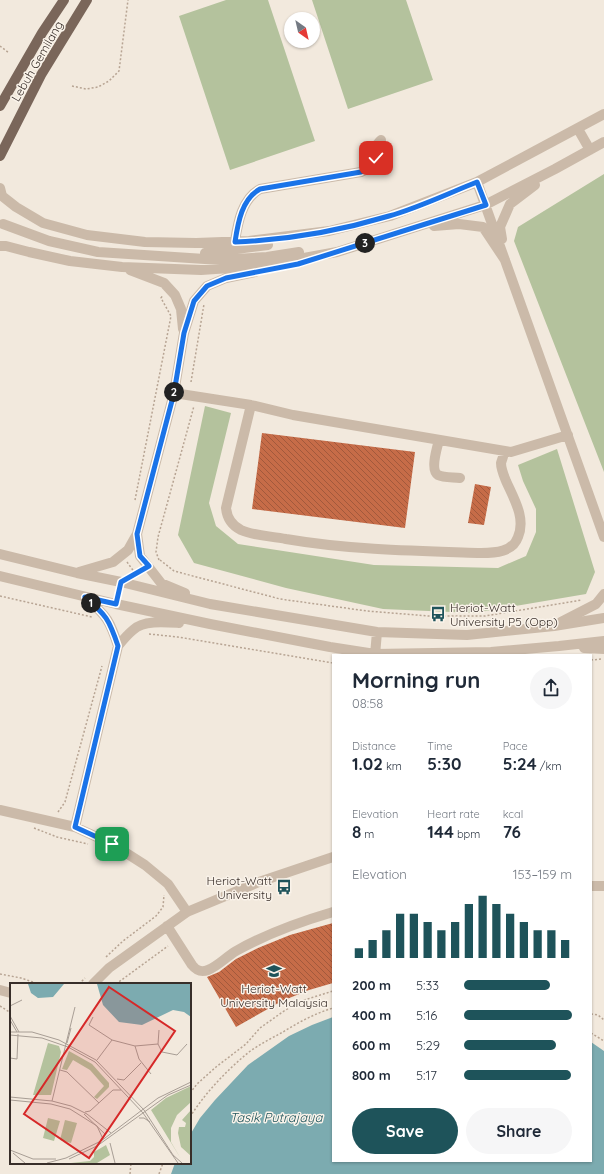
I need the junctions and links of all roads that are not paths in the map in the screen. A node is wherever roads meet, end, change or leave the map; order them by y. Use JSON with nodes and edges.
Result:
{"nodes":[{"id":1,"x":60,"y":0,"type":"edge"},
{"id":2,"x":64,"y":0,"type":"edge"},
{"id":3,"x":88,"y":0,"type":"edge"},
{"id":4,"x":42,"y":33,"type":"junction"},
{"id":5,"x":0,"y":106,"type":"edge"},
{"id":6,"x":604,"y":114,"type":"edge"},
{"id":7,"x":578,"y":129,"type":"junction"},
{"id":8,"x":381,"y":140,"type":"dead end"},
{"id":9,"x":604,"y":142,"type":"edge"},
{"id":10,"x":590,"y":150,"type":"junction"},
{"id":11,"x":0,"y":156,"type":"edge"},
{"id":12,"x":555,"y":169,"type":"junction"},
{"id":13,"x":477,"y":182,"type":"junction"},
{"id":14,"x":0,"y":188,"type":"edge"},
{"id":15,"x":486,"y":205,"type":"junction"},
{"id":16,"x":3,"y":224,"type":"dead end"},
{"id":17,"x":416,"y":228,"type":"junction"},
{"id":18,"x":330,"y":231,"type":"junction"},
{"id":19,"x":235,"y":242,"type":"junction"},
{"id":20,"x":0,"y":246,"type":"edge"},
{"id":21,"x":336,"y":252,"type":"junction"},
{"id":22,"x":169,"y":256,"type":"junction"},
{"id":23,"x":505,"y":260,"type":"junction"},
{"id":24,"x":122,"y":267,"type":"junction"},
{"id":25,"x":184,"y":333,"type":"junction"},
{"id":26,"x":174,"y":393,"type":"junction"},
{"id":27,"x":251,"y":405,"type":"junction"},
{"id":28,"x":568,"y":435,"type":"junction"},
{"id":29,"x":439,"y":440,"type":"junction"},
{"id":30,"x":504,"y":451,"type":"junction"},
{"id":31,"x":460,"y":478,"type":"dead end"},
{"id":32,"x":137,"y":534,"type":"junction"},
{"id":33,"x":604,"y":537,"type":"edge"},
{"id":34,"x":0,"y":554,"type":"edge"},
{"id":35,"x":77,"y":573,"type":"junction"},
{"id":36,"x":0,"y":576,"type":"edge"},
{"id":37,"x":604,"y":594,"type":"edge"},
{"id":38,"x":85,"y":597,"type":"junction"},
{"id":39,"x":210,"y":604,"type":"junction"},
{"id":40,"x":604,"y":618,"type":"edge"},
{"id":41,"x":210,"y":624,"type":"junction"},
{"id":42,"x":554,"y":626,"type":"junction"},
{"id":43,"x":377,"y":632,"type":"junction"},
{"id":44,"x":604,"y":641,"type":"edge"},
{"id":45,"x":118,"y":646,"type":"junction"},
{"id":46,"x":560,"y":646,"type":"junction"},
{"id":47,"x":330,"y":647,"type":"junction"},
{"id":48,"x":604,"y":649,"type":"edge"},
{"id":49,"x":343,"y":654,"type":"edge"},
{"id":50,"x":369,"y":654,"type":"edge"},
{"id":51,"x":375,"y":654,"type":"edge"},
{"id":52,"x":446,"y":654,"type":"edge"},
{"id":53,"x":0,"y":810,"type":"edge"},
{"id":54,"x":75,"y":827,"type":"junction"},
{"id":55,"x":331,"y":856,"type":"edge"},
{"id":56,"x":592,"y":886,"type":"edge"},
{"id":57,"x":604,"y":886,"type":"edge"},
{"id":58,"x":187,"y":912,"type":"junction"},
{"id":59,"x":332,"y":912,"type":"edge"},
{"id":60,"x":167,"y":926,"type":"junction"},
{"id":61,"x":94,"y":983,"type":"edge"},
{"id":62,"x":0,"y":990,"type":"edge"},
{"id":63,"x":10,"y":993,"type":"edge"}],
"edges":[{"from":1,"to":4,"type":"main road"},
{"from":2,"to":4,"type":"main road","name":"Lebuh Gemilang"},
{"from":3,"to":11,"type":"main road","name":"Lebuh Gemilang"},
{"from":4,"to":5,"type":"main road","name":"Lebuh Gemilang"},
{"from":6,"to":7,"type":"street"},
{"from":7,"to":10,"type":"street"},
{"from":7,"to":13,"type":"street"},
{"from":8,"to":19,"type":"street"},
{"from":9,"to":10,"type":"street"},
{"from":10,"to":12,"type":"street"},
{"from":12,"to":15,"type":"street"},
{"from":12,"to":23,"type":"street"},
{"from":13,"to":15,"type":"street"},
{"from":13,"to":18,"type":"street"},
{"from":14,"to":19,"type":"street"},
{"from":15,"to":17,"type":"street"},
{"from":15,"to":23,"type":"street"},
{"from":16,"to":22,"type":"street"},
{"from":17,"to":21,"type":"street"},
{"from":17,"to":22,"type":"street"},
{"from":17,"to":23,"type":"street"},
{"from":18,"to":19,"type":"street"},
{"from":18,"to":22,"type":"street"},
{"from":20,"to":24,"type":"street"},
{"from":21,"to":24,"type":"street"},
{"from":21,"to":25,"type":"street"},
{"from":23,"to":28,"type":"street"},
{"from":24,"to":25,"type":"street"},
{"from":25,"to":26,"type":"street"},
{"from":26,"to":27,"type":"street"},
{"from":26,"to":32,"type":"street"},
{"from":27,"to":29,"type":"street"},
{"from":27,"to":30,"type":"street"},
{"from":28,"to":30,"type":"street"},
{"from":28,"to":33,"type":"street"},
{"from":29,"to":30,"type":"street"},
{"from":29,"to":31,"type":"street"},
{"from":32,"to":35,"type":"street"},
{"from":32,"to":39,"type":"street"},
{"from":34,"to":35,"type":"street"},
{"from":35,"to":39,"type":"street"},
{"from":36,"to":38,"type":"street"},
{"from":37,"to":42,"type":"street"},
{"from":38,"to":41,"type":"street"},
{"from":38,"to":45,"type":"street"},
{"from":39,"to":43,"type":"street"},
{"from":40,"to":42,"type":"street"},
{"from":41,"to":45,"type":"street"},
{"from":41,"to":47,"type":"street"},
{"from":42,"to":43,"type":"street"},
{"from":43,"to":51,"type":"street"},
{"from":44,"to":46,"type":"street"},
{"from":45,"to":54,"type":"street"},
{"from":46,"to":48,"type":"street"},
{"from":46,"to":52,"type":"street"},
{"from":47,"to":49,"type":"street"},
{"from":47,"to":50,"type":"street"},
{"from":53,"to":54,"type":"street"},
{"from":54,"to":58,"type":"street"},
{"from":55,"to":58,"type":"street"},
{"from":56,"to":57,"type":"street"},
{"from":58,"to":60,"type":"street"},
{"from":59,"to":60,"type":"street"},
{"from":60,"to":61,"type":"street"},
{"from":62,"to":63,"type":"street"}]}
